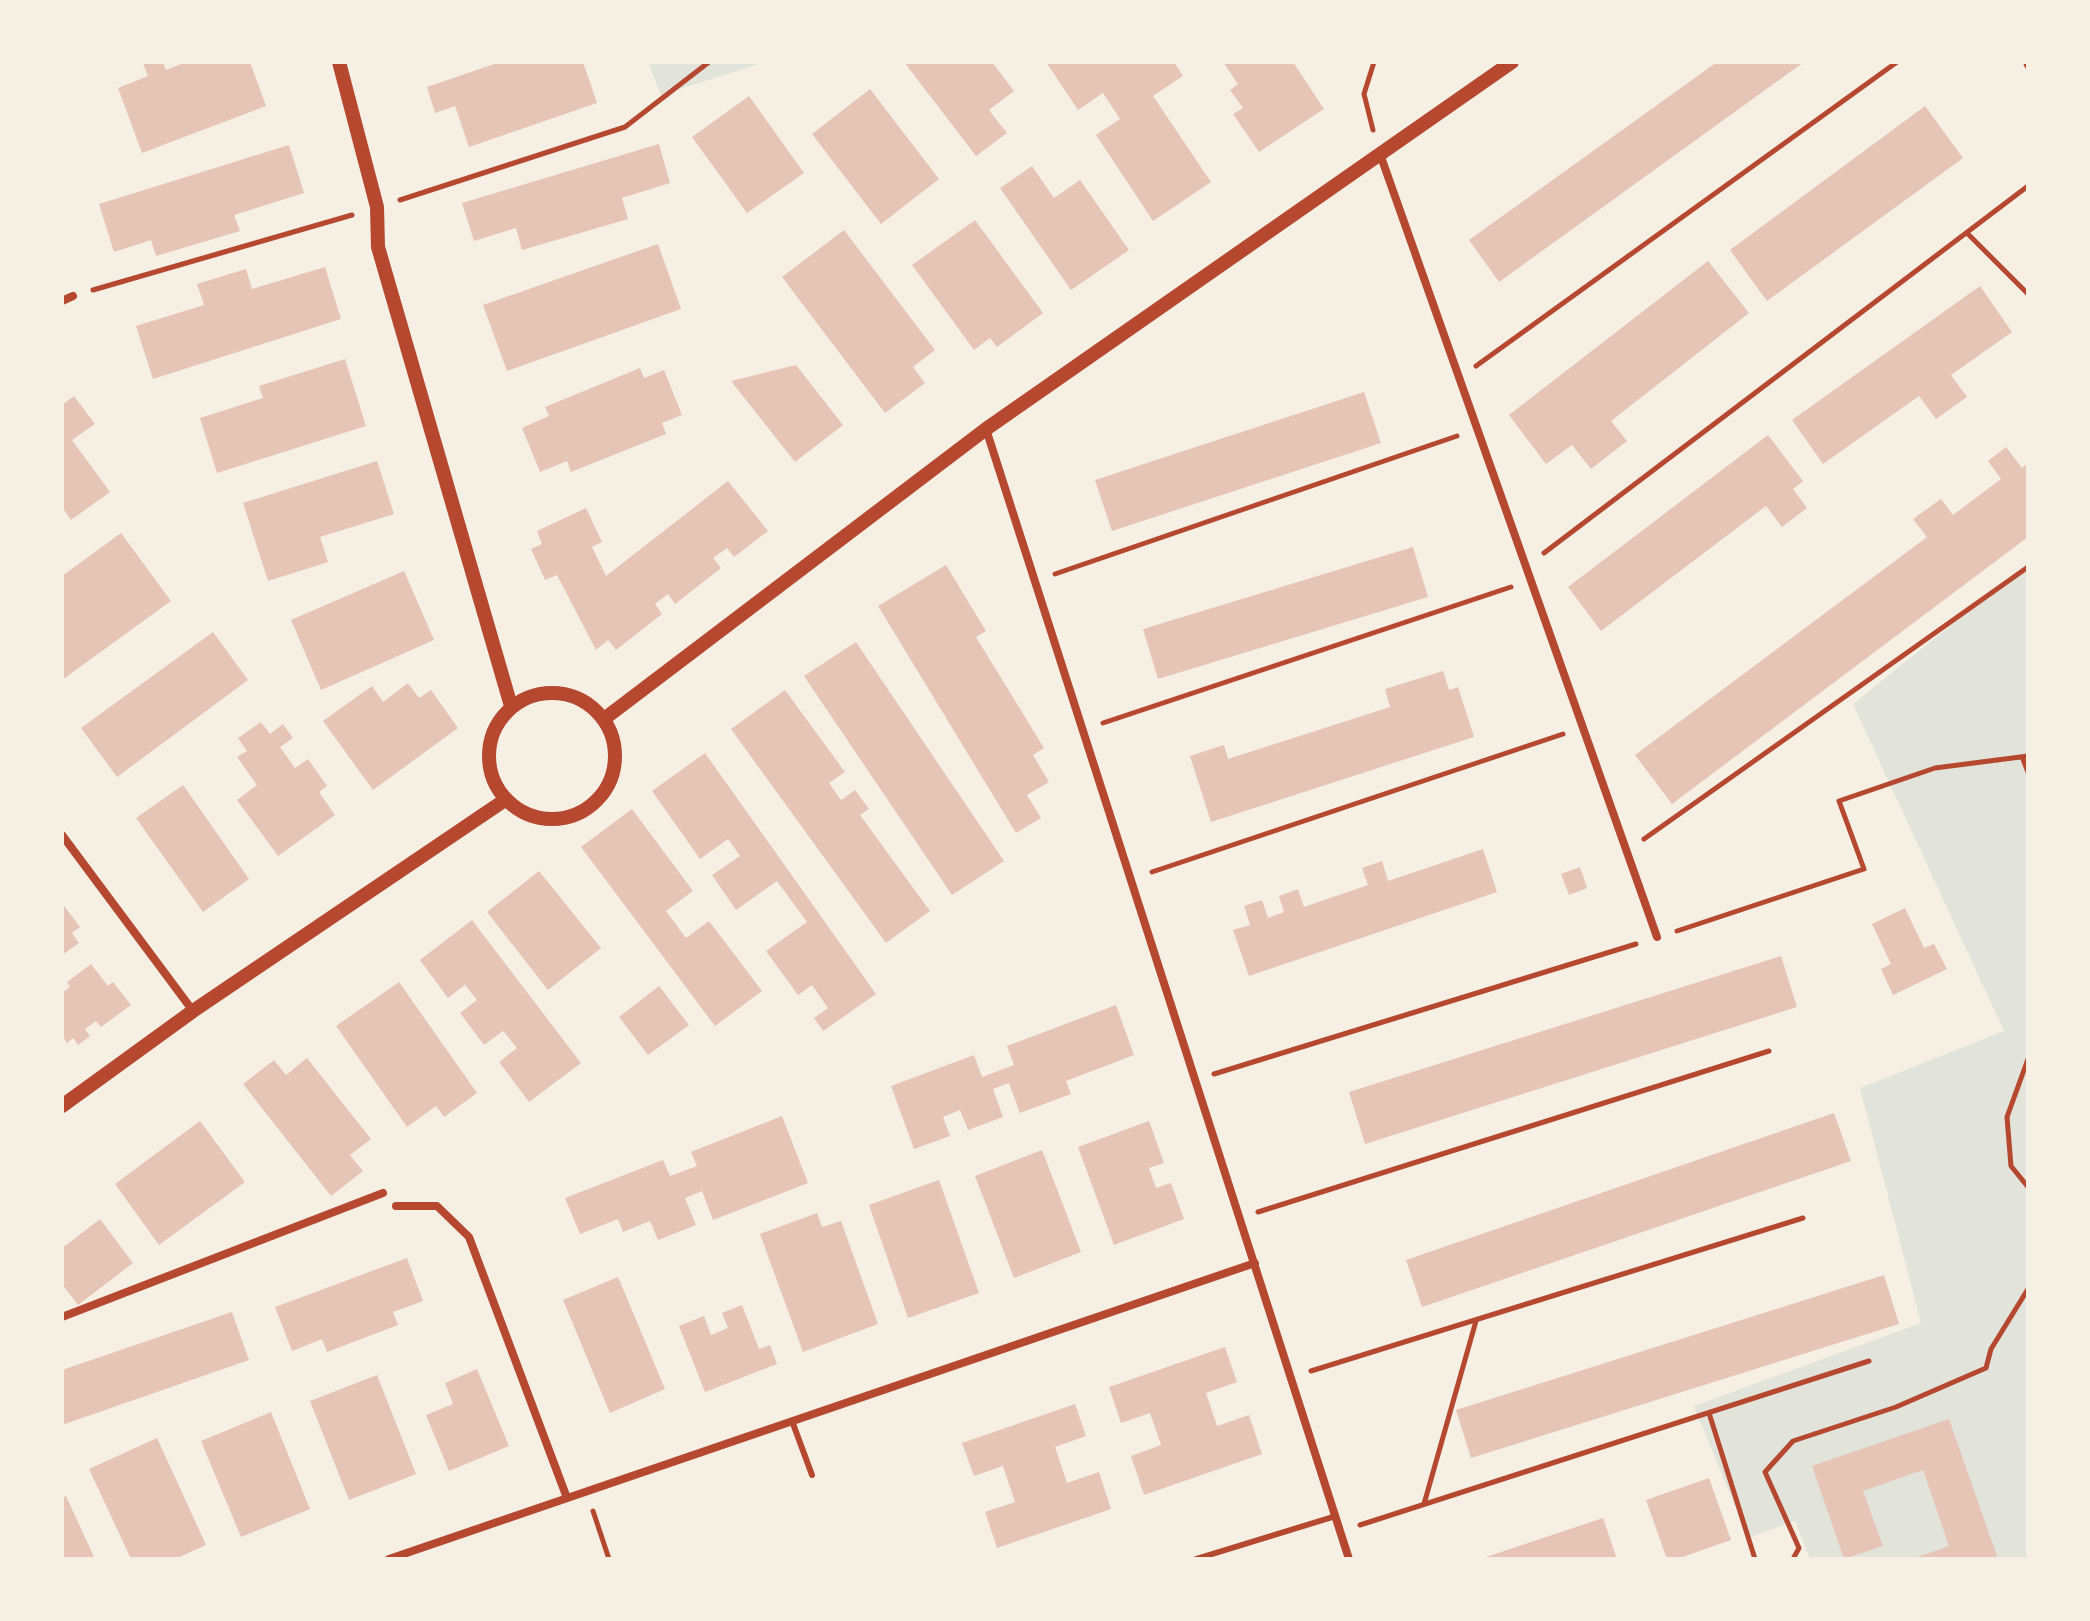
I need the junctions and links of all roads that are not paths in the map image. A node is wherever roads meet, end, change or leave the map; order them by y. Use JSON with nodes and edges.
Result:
{"nodes":[{"id":1,"x":339,"y":62,"type":"edge"},
{"id":2,"x":1512,"y":62,"type":"edge"},
{"id":3,"x":1380,"y":154,"type":"junction"},
{"id":4,"x":73,"y":296,"type":"dead end"},
{"id":5,"x":62,"y":301,"type":"edge"},
{"id":6,"x":986,"y":429,"type":"junction"},
{"id":7,"x":511,"y":706,"type":"junction"},
{"id":8,"x":604,"y":719,"type":"junction"},
{"id":9,"x":505,"y":800,"type":"junction"},
{"id":10,"x":62,"y":835,"type":"edge"},
{"id":11,"x":1657,"y":937,"type":"dead end"},
{"id":12,"x":193,"y":1011,"type":"junction"},
{"id":13,"x":62,"y":1106,"type":"edge"},
{"id":14,"x":383,"y":1193,"type":"dead end"},
{"id":15,"x":396,"y":1206,"type":"dead end"},
{"id":16,"x":1255,"y":1263,"type":"junction"},
{"id":17,"x":62,"y":1317,"type":"edge"},
{"id":18,"x":792,"y":1421,"type":"junction"},
{"id":19,"x":812,"y":1475,"type":"dead end"},
{"id":20,"x":567,"y":1498,"type":"junction"},
{"id":21,"x":1336,"y":1516,"type":"junction"},
{"id":22,"x":389,"y":1559,"type":"edge"},
{"id":23,"x":1196,"y":1559,"type":"edge"},
{"id":24,"x":1349,"y":1559,"type":"edge"}],
"edges":[{"from":1,"to":7,"type":"street"},
{"from":2,"to":3,"type":"street"},
{"from":3,"to":6,"type":"street"},
{"from":3,"to":11,"type":"street"},
{"from":4,"to":5,"type":"street"},
{"from":6,"to":8,"type":"street"},
{"from":6,"to":16,"type":"street"},
{"from":7,"to":8,"type":"street"},
{"from":7,"to":9,"type":"street"},
{"from":8,"to":9,"type":"street"},
{"from":9,"to":12,"type":"street"},
{"from":10,"to":12,"type":"street"},
{"from":12,"to":13,"type":"street"},
{"from":14,"to":17,"type":"street"},
{"from":15,"to":20,"type":"street"},
{"from":16,"to":18,"type":"street"},
{"from":16,"to":21,"type":"street"},
{"from":18,"to":19,"type":"lane"},
{"from":18,"to":20,"type":"street"},
{"from":20,"to":22,"type":"street"},
{"from":21,"to":23,"type":"lane"},
{"from":21,"to":24,"type":"street"}]}
